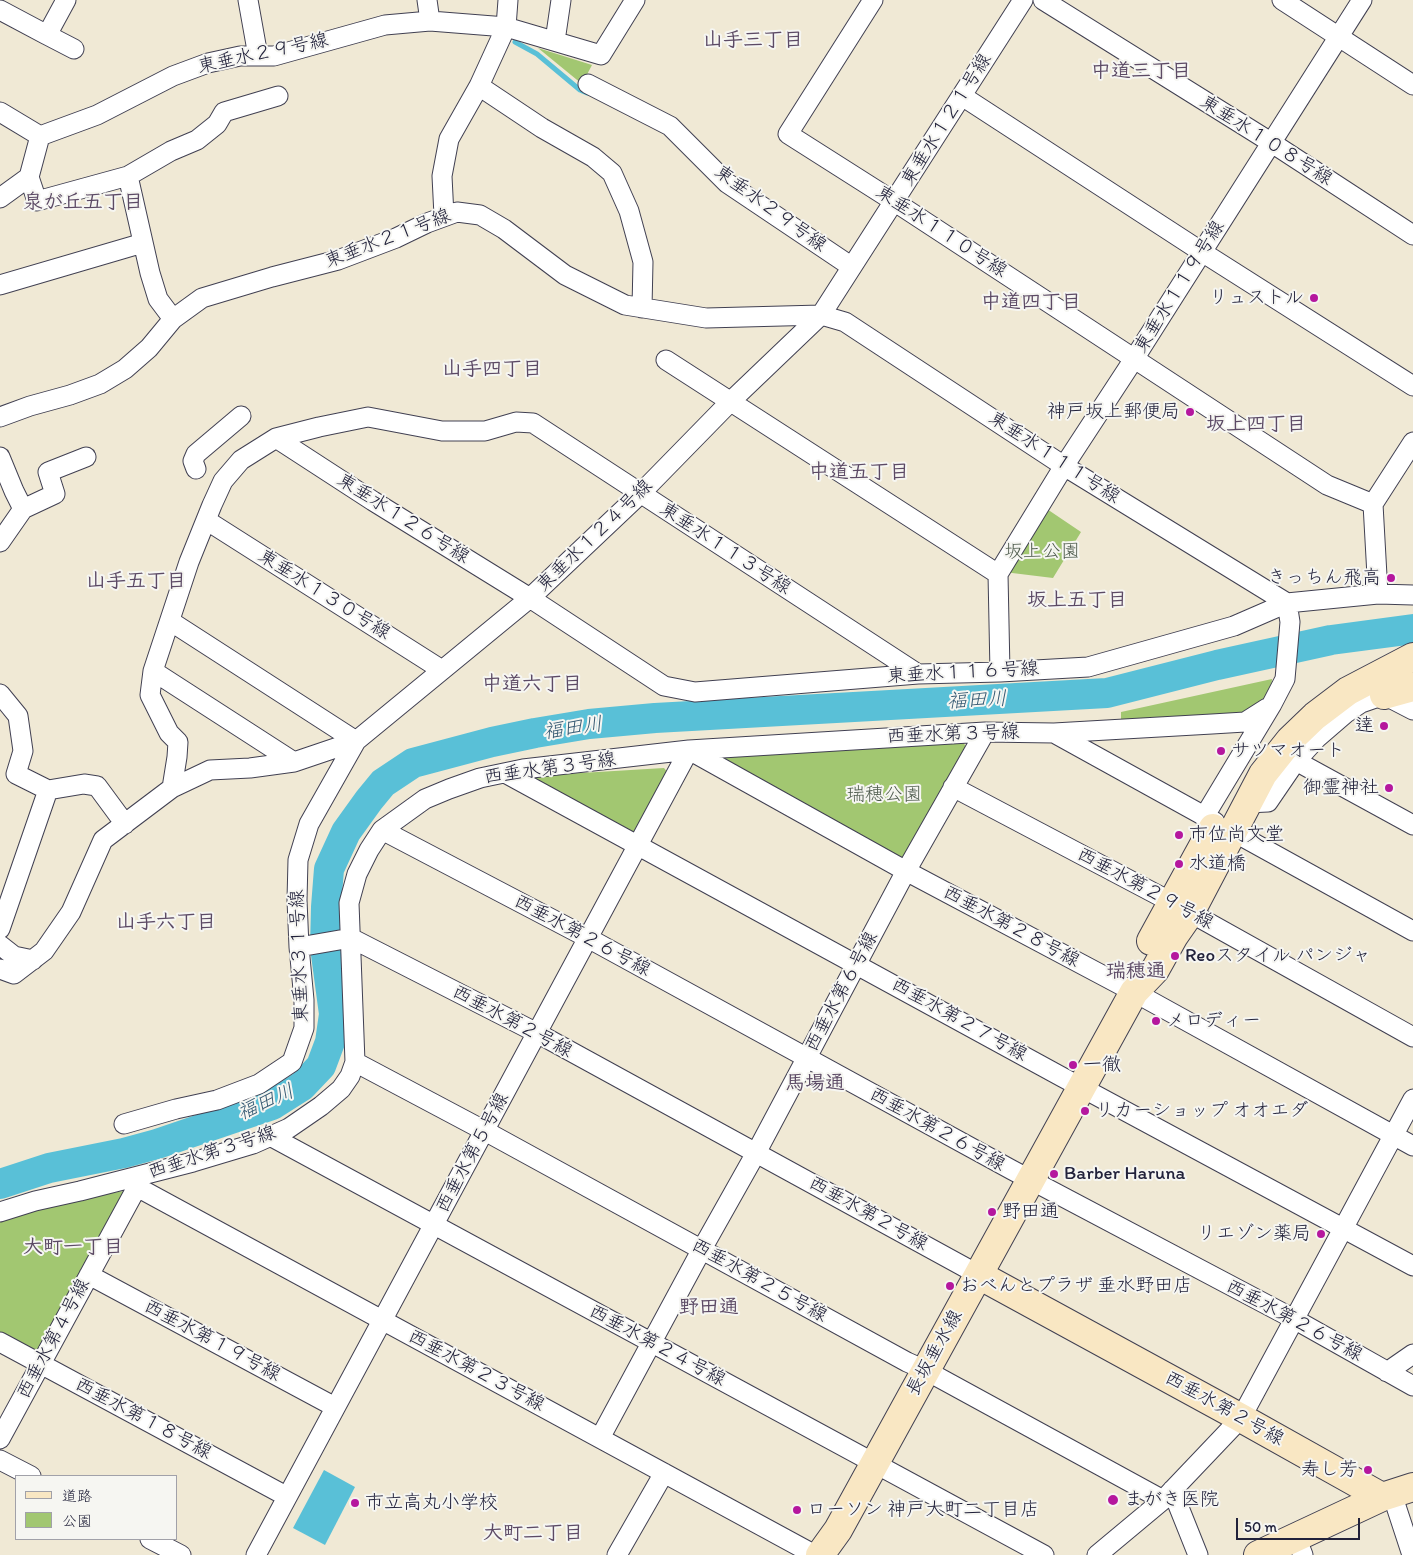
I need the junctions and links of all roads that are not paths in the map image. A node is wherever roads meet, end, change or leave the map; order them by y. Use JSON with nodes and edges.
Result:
{"nodes":[{"id":1,"x":66,"y":0,"type":"edge"},
{"id":2,"x":248,"y":0,"type":"edge"},
{"id":3,"x":427,"y":0,"type":"edge"},
{"id":4,"x":508,"y":0,"type":"edge"},
{"id":5,"x":561,"y":0,"type":"edge"},
{"id":6,"x":635,"y":0,"type":"edge"},
{"id":7,"x":873,"y":0,"type":"edge"},
{"id":8,"x":1024,"y":0,"type":"edge"},
{"id":9,"x":1043,"y":0,"type":"edge"},
{"id":10,"x":1282,"y":0,"type":"edge"},
{"id":11,"x":1362,"y":0,"type":"edge"},
{"id":12,"x":0,"y":10,"type":"edge"},
{"id":13,"x":430,"y":21,"type":"junction"},
{"id":14,"x":506,"y":26,"type":"junction"},
{"id":15,"x":47,"y":35,"type":"junction"},
{"id":16,"x":1339,"y":36,"type":"junction"},
{"id":17,"x":555,"y":42,"type":"junction"},
{"id":18,"x":74,"y":49,"type":"dead end"},
{"id":19,"x":258,"y":56,"type":"junction"},
{"id":20,"x":588,"y":84,"type":"dead end"},
{"id":21,"x":1413,"y":85,"type":"edge"},
{"id":22,"x":478,"y":86,"type":"junction"},
{"id":23,"x":278,"y":96,"type":"dead end"},
{"id":24,"x":962,"y":96,"type":"junction"},
{"id":25,"x":0,"y":112,"type":"edge"},
{"id":26,"x":40,"y":136,"type":"junction"},
{"id":27,"x":1272,"y":143,"type":"junction"},
{"id":28,"x":128,"y":176,"type":"junction"},
{"id":29,"x":29,"y":178,"type":"junction"},
{"id":30,"x":0,"y":198,"type":"edge"},
{"id":31,"x":895,"y":202,"type":"junction"},
{"id":32,"x":444,"y":216,"type":"junction"},
{"id":33,"x":1413,"y":235,"type":"edge"},
{"id":34,"x":143,"y":243,"type":"junction"},
{"id":35,"x":1202,"y":252,"type":"junction"},
{"id":36,"x":852,"y":267,"type":"junction"},
{"id":37,"x":0,"y":285,"type":"edge"},
{"id":38,"x":642,"y":308,"type":"junction"},
{"id":39,"x":821,"y":315,"type":"junction"},
{"id":40,"x":173,"y":319,"type":"junction"},
{"id":41,"x":1134,"y":359,"type":"junction"},
{"id":42,"x":666,"y":360,"type":"dead end"},
{"id":43,"x":1413,"y":386,"type":"edge"},
{"id":44,"x":730,"y":402,"type":"junction"},
{"id":45,"x":241,"y":416,"type":"dead end"},
{"id":46,"x":0,"y":417,"type":"edge"},
{"id":47,"x":276,"y":438,"type":"junction"},
{"id":48,"x":1413,"y":442,"type":"edge"},
{"id":49,"x":0,"y":456,"type":"edge"},
{"id":50,"x":86,"y":457,"type":"dead end"},
{"id":51,"x":1064,"y":466,"type":"junction"},
{"id":52,"x":196,"y":469,"type":"dead end"},
{"id":53,"x":4,"y":482,"type":"edge"},
{"id":54,"x":640,"y":494,"type":"junction"},
{"id":55,"x":1373,"y":504,"type":"junction"},
{"id":56,"x":23,"y":509,"type":"junction"},
{"id":57,"x":206,"y":520,"type":"junction"},
{"id":58,"x":0,"y":542,"type":"edge"},
{"id":59,"x":998,"y":574,"type":"junction"},
{"id":60,"x":1378,"y":594,"type":"junction"},
{"id":61,"x":1413,"y":595,"type":"edge"},
{"id":62,"x":530,"y":598,"type":"junction"},
{"id":63,"x":1288,"y":613,"type":"junction"},
{"id":64,"x":170,"y":621,"type":"junction"},
{"id":65,"x":1413,"y":636,"type":"edge"},
{"id":66,"x":1413,"y":657,"type":"edge"},
{"id":67,"x":442,"y":670,"type":"junction"},
{"id":68,"x":153,"y":671,"type":"junction"},
{"id":69,"x":1000,"y":672,"type":"junction"},
{"id":70,"x":918,"y":674,"type":"junction"},
{"id":71,"x":1339,"y":686,"type":"junction"},
{"id":72,"x":1413,"y":687,"type":"edge"},
{"id":73,"x":0,"y":694,"type":"edge"},
{"id":74,"x":1384,"y":695,"type":"junction"},
{"id":75,"x":1272,"y":704,"type":"junction"},
{"id":76,"x":1413,"y":710,"type":"edge"},
{"id":77,"x":984,"y":732,"type":"junction"},
{"id":78,"x":1054,"y":733,"type":"junction"},
{"id":79,"x":356,"y":741,"type":"junction"},
{"id":80,"x":688,"y":750,"type":"junction"},
{"id":81,"x":1296,"y":761,"type":"junction"},
{"id":82,"x":294,"y":762,"type":"junction"},
{"id":83,"x":8,"y":771,"type":"edge"},
{"id":84,"x":505,"y":773,"type":"junction"},
{"id":85,"x":953,"y":787,"type":"junction"},
{"id":86,"x":172,"y":788,"type":"junction"},
{"id":87,"x":48,"y":790,"type":"junction"},
{"id":88,"x":1247,"y":803,"type":"junction"},
{"id":89,"x":125,"y":824,"type":"junction"},
{"id":90,"x":1218,"y":824,"type":"junction"},
{"id":91,"x":1413,"y":824,"type":"edge"},
{"id":92,"x":382,"y":830,"type":"junction"},
{"id":93,"x":637,"y":846,"type":"junction"},
{"id":94,"x":906,"y":871,"type":"junction"},
{"id":95,"x":1181,"y":908,"type":"junction"},
{"id":96,"x":0,"y":928,"type":"edge"},
{"id":97,"x":1413,"y":930,"type":"edge"},
{"id":98,"x":351,"y":938,"type":"junction"},
{"id":99,"x":588,"y":938,"type":"junction"},
{"id":100,"x":0,"y":945,"type":"edge"},
{"id":101,"x":299,"y":947,"type":"junction"},
{"id":102,"x":33,"y":960,"type":"junction"},
{"id":103,"x":856,"y":964,"type":"junction"},
{"id":104,"x":0,"y":969,"type":"edge"},
{"id":105,"x":1134,"y":992,"type":"junction"},
{"id":106,"x":537,"y":1033,"type":"junction"},
{"id":107,"x":1413,"y":1037,"type":"edge"},
{"id":108,"x":807,"y":1058,"type":"junction"},
{"id":109,"x":355,"y":1062,"type":"junction"},
{"id":110,"x":1081,"y":1087,"type":"junction"},
{"id":111,"x":1413,"y":1099,"type":"edge"},
{"id":112,"x":124,"y":1124,"type":"dead end"},
{"id":113,"x":485,"y":1131,"type":"junction"},
{"id":114,"x":1393,"y":1135,"type":"junction"},
{"id":115,"x":270,"y":1136,"type":"junction"},
{"id":116,"x":1413,"y":1146,"type":"edge"},
{"id":117,"x":756,"y":1153,"type":"junction"},
{"id":118,"x":1031,"y":1181,"type":"junction"},
{"id":119,"x":136,"y":1182,"type":"junction"},
{"id":120,"x":0,"y":1212,"type":"edge"},
{"id":121,"x":434,"y":1225,"type":"junction"},
{"id":122,"x":1344,"y":1228,"type":"junction"},
{"id":123,"x":702,"y":1249,"type":"junction"},
{"id":124,"x":1413,"y":1266,"type":"edge"},
{"id":125,"x":979,"y":1275,"type":"junction"},
{"id":126,"x":89,"y":1276,"type":"junction"},
{"id":127,"x":1294,"y":1320,"type":"junction"},
{"id":128,"x":382,"y":1321,"type":"junction"},
{"id":129,"x":0,"y":1342,"type":"edge"},
{"id":130,"x":651,"y":1343,"type":"junction"},
{"id":131,"x":1413,"y":1354,"type":"edge"},
{"id":132,"x":42,"y":1364,"type":"junction"},
{"id":133,"x":925,"y":1370,"type":"junction"},
{"id":134,"x":1388,"y":1372,"type":"junction"},
{"id":135,"x":1413,"y":1386,"type":"edge"},
{"id":136,"x":335,"y":1407,"type":"junction"},
{"id":137,"x":1241,"y":1418,"type":"junction"},
{"id":138,"x":600,"y":1438,"type":"junction"},
{"id":139,"x":0,"y":1439,"type":"edge"},
{"id":140,"x":0,"y":1460,"type":"edge"},
{"id":141,"x":875,"y":1464,"type":"junction"},
{"id":142,"x":664,"y":1473,"type":"junction"},
{"id":143,"x":29,"y":1475,"type":"edge"},
{"id":144,"x":1396,"y":1492,"type":"edge"},
{"id":145,"x":1167,"y":1495,"type":"junction"},
{"id":146,"x":286,"y":1496,"type":"junction"},
{"id":147,"x":152,"y":1545,"type":"edge"},
{"id":148,"x":1300,"y":1546,"type":"edge"},
{"id":149,"x":181,"y":1555,"type":"edge"},
{"id":150,"x":256,"y":1555,"type":"edge"},
{"id":151,"x":617,"y":1555,"type":"edge"},
{"id":152,"x":815,"y":1555,"type":"edge"},
{"id":153,"x":820,"y":1555,"type":"edge"},
{"id":154,"x":1044,"y":1555,"type":"edge"},
{"id":155,"x":1097,"y":1555,"type":"edge"},
{"id":156,"x":1198,"y":1555,"type":"edge"},
{"id":157,"x":1258,"y":1555,"type":"edge"},
{"id":158,"x":1412,"y":1555,"type":"edge"}],
"edges":[{"from":1,"to":15,"type":"street"},
{"from":2,"to":19,"type":"street"},
{"from":3,"to":13,"type":"street"},
{"from":4,"to":14,"type":"street"},
{"from":5,"to":17,"type":"street"},
{"from":6,"to":17,"type":"street","name":"東垂水２９号線"},
{"from":7,"to":31,"type":"street","name":"東垂水１１０号線"},
{"from":8,"to":24,"type":"street","name":"東垂水１２１号線"},
{"from":9,"to":27,"type":"street","name":"東垂水１０８号線"},
{"from":10,"to":16,"type":"street"},
{"from":11,"to":16,"type":"street","name":"東垂水１１９号線"},
{"from":12,"to":15,"type":"street"},
{"from":13,"to":14,"type":"street","name":"東垂水２９号線"},
{"from":13,"to":19,"type":"street","name":"東垂水２９号線"},
{"from":14,"to":17,"type":"street","name":"東垂水２９号線"},
{"from":14,"to":22,"type":"street"},
{"from":15,"to":18,"type":"street"},
{"from":16,"to":21,"type":"street"},
{"from":16,"to":27,"type":"street","name":"東垂水１１９号線"},
{"from":19,"to":26,"type":"street","name":"東垂水２９号線"},
{"from":20,"to":36,"type":"street","name":"東垂水２９号線"},
{"from":22,"to":32,"type":"street"},
{"from":22,"to":38,"type":"street"},
{"from":23,"to":28,"type":"street"},
{"from":24,"to":31,"type":"street","name":"東垂水１２１号線"},
{"from":24,"to":35,"type":"street"},
{"from":25,"to":26,"type":"street"},
{"from":26,"to":29,"type":"street"},
{"from":27,"to":33,"type":"street","name":"東垂水１０８号線"},
{"from":27,"to":35,"type":"street","name":"東垂水１１９号線"},
{"from":28,"to":29,"type":"street"},
{"from":28,"to":34,"type":"street"},
{"from":29,"to":30,"type":"street"},
{"from":31,"to":36,"type":"street","name":"東垂水１２１号線"},
{"from":31,"to":41,"type":"street","name":"東垂水１１０号線"},
{"from":32,"to":38,"type":"street","name":"東垂水２１号線"},
{"from":32,"to":40,"type":"street","name":"東垂水２１号線"},
{"from":34,"to":37,"type":"street"},
{"from":34,"to":40,"type":"street"},
{"from":35,"to":41,"type":"street","name":"東垂水１１９号線"},
{"from":35,"to":43,"type":"street"},
{"from":36,"to":39,"type":"street","name":"東垂水１２１号線"},
{"from":38,"to":39,"type":"street","name":"東垂水２１号線"},
{"from":39,"to":44,"type":"street","name":"東垂水１２４号線"},
{"from":39,"to":51,"type":"street","name":"東垂水１１１号線"},
{"from":40,"to":46,"type":"street","name":"東垂水２１号線"},
{"from":41,"to":51,"type":"street","name":"東垂水１１９号線"},
{"from":41,"to":55,"type":"street","name":"東垂水１１０号線"},
{"from":42,"to":44,"type":"street"},
{"from":44,"to":54,"type":"street","name":"東垂水１２４号線"},
{"from":44,"to":59,"type":"street"},
{"from":45,"to":52,"type":"street"},
{"from":47,"to":54,"type":"street","name":"東垂水１１３号線"},
{"from":47,"to":57,"type":"street"},
{"from":47,"to":62,"type":"street","name":"東垂水１２６号線"},
{"from":48,"to":55,"type":"street"},
{"from":49,"to":53,"type":"street"},
{"from":50,"to":56,"type":"street"},
{"from":51,"to":59,"type":"street","name":"東垂水１１９号線"},
{"from":51,"to":63,"type":"street","name":"東垂水１１１号線"},
{"from":53,"to":56,"type":"street"},
{"from":54,"to":62,"type":"street","name":"東垂水１２４号線"},
{"from":54,"to":70,"type":"street","name":"東垂水１１３号線"},
{"from":55,"to":60,"type":"street"},
{"from":56,"to":58,"type":"street"},
{"from":57,"to":64,"type":"street"},
{"from":57,"to":67,"type":"street","name":"東垂水１３０号線"},
{"from":59,"to":69,"type":"street"},
{"from":60,"to":61,"type":"street","name":"東垂水１１６号線"},
{"from":60,"to":63,"type":"street","name":"東垂水１１６号線"},
{"from":62,"to":67,"type":"street","name":"東垂水１２４号線"},
{"from":62,"to":70,"type":"street","name":"東垂水１１６号線"},
{"from":63,"to":69,"type":"street","name":"東垂水１１６号線"},
{"from":63,"to":75,"type":"street"},
{"from":64,"to":68,"type":"street"},
{"from":64,"to":79,"type":"street"},
{"from":65,"to":71,"type":"main road","name":"長坂垂水線"},
{"from":66,"to":71,"type":"main road","name":"長坂垂水線"},
{"from":67,"to":79,"type":"street","name":"東垂水１２４号線"},
{"from":68,"to":82,"type":"street"},
{"from":68,"to":86,"type":"street"},
{"from":69,"to":70,"type":"street","name":"東垂水１１６号線"},
{"from":71,"to":88,"type":"main road","name":"長坂垂水線"},
{"from":71,"to":90,"type":"main road","name":"長坂垂水線"},
{"from":72,"to":74,"type":"main road"},
{"from":73,"to":83,"type":"street"},
{"from":74,"to":76,"type":"street"},
{"from":74,"to":81,"type":"street"},
{"from":75,"to":78,"type":"street","name":"西垂水第３号線"},
{"from":75,"to":90,"type":"street"},
{"from":77,"to":78,"type":"street","name":"西垂水第３号線"},
{"from":77,"to":80,"type":"street","name":"西垂水第３号線"},
{"from":77,"to":85,"type":"street","name":"西垂水第６号線"},
{"from":78,"to":90,"type":"street"},
{"from":79,"to":82,"type":"street"},
{"from":79,"to":101,"type":"street","name":"東垂水３１号線"},
{"from":80,"to":84,"type":"street","name":"西垂水第３号線"},
{"from":80,"to":93,"type":"street","name":"西垂水第５号線"},
{"from":80,"to":94,"type":"street","name":"西垂水第２８号線"},
{"from":81,"to":88,"type":"street"},
{"from":81,"to":91,"type":"street"},
{"from":82,"to":86,"type":"street"},
{"from":83,"to":87,"type":"street"},
{"from":84,"to":92,"type":"street","name":"西垂水第３号線"},
{"from":84,"to":93,"type":"street","name":"西垂水第２７号線"},
{"from":85,"to":94,"type":"street","name":"西垂水第６号線"},
{"from":85,"to":95,"type":"street","name":"西垂水第２９号線"},
{"from":86,"to":89,"type":"street"},
{"from":87,"to":89,"type":"street"},
{"from":87,"to":96,"type":"street"},
{"from":88,"to":90,"type":"main road","name":"長坂垂水線"},
{"from":89,"to":102,"type":"street"},
{"from":90,"to":95,"type":"main road","name":"長坂垂水線"},
{"from":90,"to":97,"type":"street"},
{"from":92,"to":98,"type":"street","name":"西垂水第３号線"},
{"from":92,"to":99,"type":"street","name":"西垂水第２６号線"},
{"from":93,"to":99,"type":"street","name":"西垂水第５号線"},
{"from":93,"to":103,"type":"street","name":"西垂水第２７号線"},
{"from":94,"to":103,"type":"street","name":"西垂水第６号線"},
{"from":94,"to":105,"type":"street","name":"西垂水第２８号線"},
{"from":95,"to":105,"type":"main road","name":"長坂垂水線"},
{"from":95,"to":107,"type":"street","name":"西垂水第２９号線"},
{"from":98,"to":101,"type":"street"},
{"from":98,"to":106,"type":"street","name":"西垂水第２号線"},
{"from":98,"to":109,"type":"street","name":"西垂水第３号線"},
{"from":99,"to":106,"type":"street","name":"西垂水第５号線"},
{"from":99,"to":108,"type":"street","name":"西垂水第２６号線"},
{"from":100,"to":102,"type":"street"},
{"from":101,"to":112,"type":"street","name":"東垂水３１号線"},
{"from":102,"to":104,"type":"street"},
{"from":103,"to":108,"type":"street","name":"西垂水第６号線"},
{"from":103,"to":110,"type":"street","name":"西垂水第２７号線"},
{"from":105,"to":110,"type":"main road","name":"長坂垂水線"},
{"from":105,"to":114,"type":"street","name":"西垂水第２８号線"},
{"from":106,"to":113,"type":"street","name":"西垂水第５号線"},
{"from":106,"to":117,"type":"street","name":"西垂水第２号線"},
{"from":108,"to":117,"type":"street","name":"西垂水第６号線"},
{"from":108,"to":118,"type":"street","name":"西垂水第２６号線"},
{"from":109,"to":113,"type":"street","name":"西垂水第２５号線"},
{"from":109,"to":115,"type":"street","name":"西垂水第３号線"},
{"from":110,"to":118,"type":"main road","name":"長坂垂水線"},
{"from":110,"to":122,"type":"street","name":"西垂水第２７号線"},
{"from":111,"to":114,"type":"street"},
{"from":113,"to":121,"type":"street","name":"西垂水第５号線"},
{"from":113,"to":123,"type":"street","name":"西垂水第２５号線"},
{"from":114,"to":116,"type":"street","name":"西垂水第２８号線"},
{"from":114,"to":122,"type":"street"},
{"from":115,"to":119,"type":"street","name":"西垂水第３号線"},
{"from":115,"to":121,"type":"street","name":"西垂水第２４号線"},
{"from":117,"to":123,"type":"street","name":"西垂水第６号線"},
{"from":117,"to":125,"type":"street","name":"西垂水第２号線"},
{"from":118,"to":125,"type":"main road","name":"長坂垂水線"},
{"from":118,"to":127,"type":"street","name":"西垂水第２６号線"},
{"from":119,"to":120,"type":"street","name":"西垂水第３号線"},
{"from":119,"to":126,"type":"street","name":"西垂水第４号線"},
{"from":119,"to":128,"type":"street","name":"西垂水第２３号線"},
{"from":121,"to":128,"type":"street","name":"西垂水第５号線"},
{"from":121,"to":130,"type":"street","name":"西垂水第２４号線"},
{"from":122,"to":124,"type":"street","name":"西垂水第２７号線"},
{"from":122,"to":127,"type":"street"},
{"from":123,"to":130,"type":"street","name":"西垂水第６号線"},
{"from":123,"to":133,"type":"street","name":"西垂水第２５号線"},
{"from":125,"to":133,"type":"main road","name":"長坂垂水線"},
{"from":125,"to":137,"type":"main road","name":"西垂水第２号線"},
{"from":126,"to":132,"type":"street","name":"西垂水第４号線"},
{"from":126,"to":136,"type":"street","name":"西垂水第１９号線"},
{"from":127,"to":134,"type":"street","name":"西垂水第２６号線"},
{"from":127,"to":137,"type":"street"},
{"from":128,"to":136,"type":"street","name":"西垂水第５号線"},
{"from":128,"to":138,"type":"street","name":"西垂水第２３号線"},
{"from":129,"to":132,"type":"street","name":"西垂水第１８号線"},
{"from":130,"to":138,"type":"street","name":"西垂水第６号線"},
{"from":130,"to":141,"type":"street","name":"西垂水第２４号線"},
{"from":131,"to":134,"type":"street"},
{"from":132,"to":139,"type":"street","name":"西垂水第４号線"},
{"from":132,"to":146,"type":"street","name":"西垂水第１８号線"},
{"from":133,"to":141,"type":"main road","name":"長坂垂水線"},
{"from":133,"to":145,"type":"street","name":"西垂水第２５号線"},
{"from":134,"to":135,"type":"street","name":"西垂水第２６号線"},
{"from":136,"to":146,"type":"street","name":"西垂水第５号線"},
{"from":137,"to":144,"type":"main road","name":"西垂水第２号線"},
{"from":137,"to":145,"type":"street"},
{"from":138,"to":142,"type":"street","name":"西垂水第２３号線"},
{"from":140,"to":143,"type":"street"},
{"from":141,"to":153,"type":"main road","name":"長坂垂水線"},
{"from":141,"to":154,"type":"street","name":"西垂水第２４号線"},
{"from":142,"to":151,"type":"street"},
{"from":142,"to":152,"type":"street","name":"西垂水第２３号線"},
{"from":144,"to":148,"type":"main road"},
{"from":144,"to":158,"type":"street"},
{"from":145,"to":155,"type":"street"},
{"from":145,"to":156,"type":"street"},
{"from":146,"to":150,"type":"street","name":"西垂水第５号線"},
{"from":147,"to":149,"type":"street"},
{"from":148,"to":157,"type":"main road"}]}
